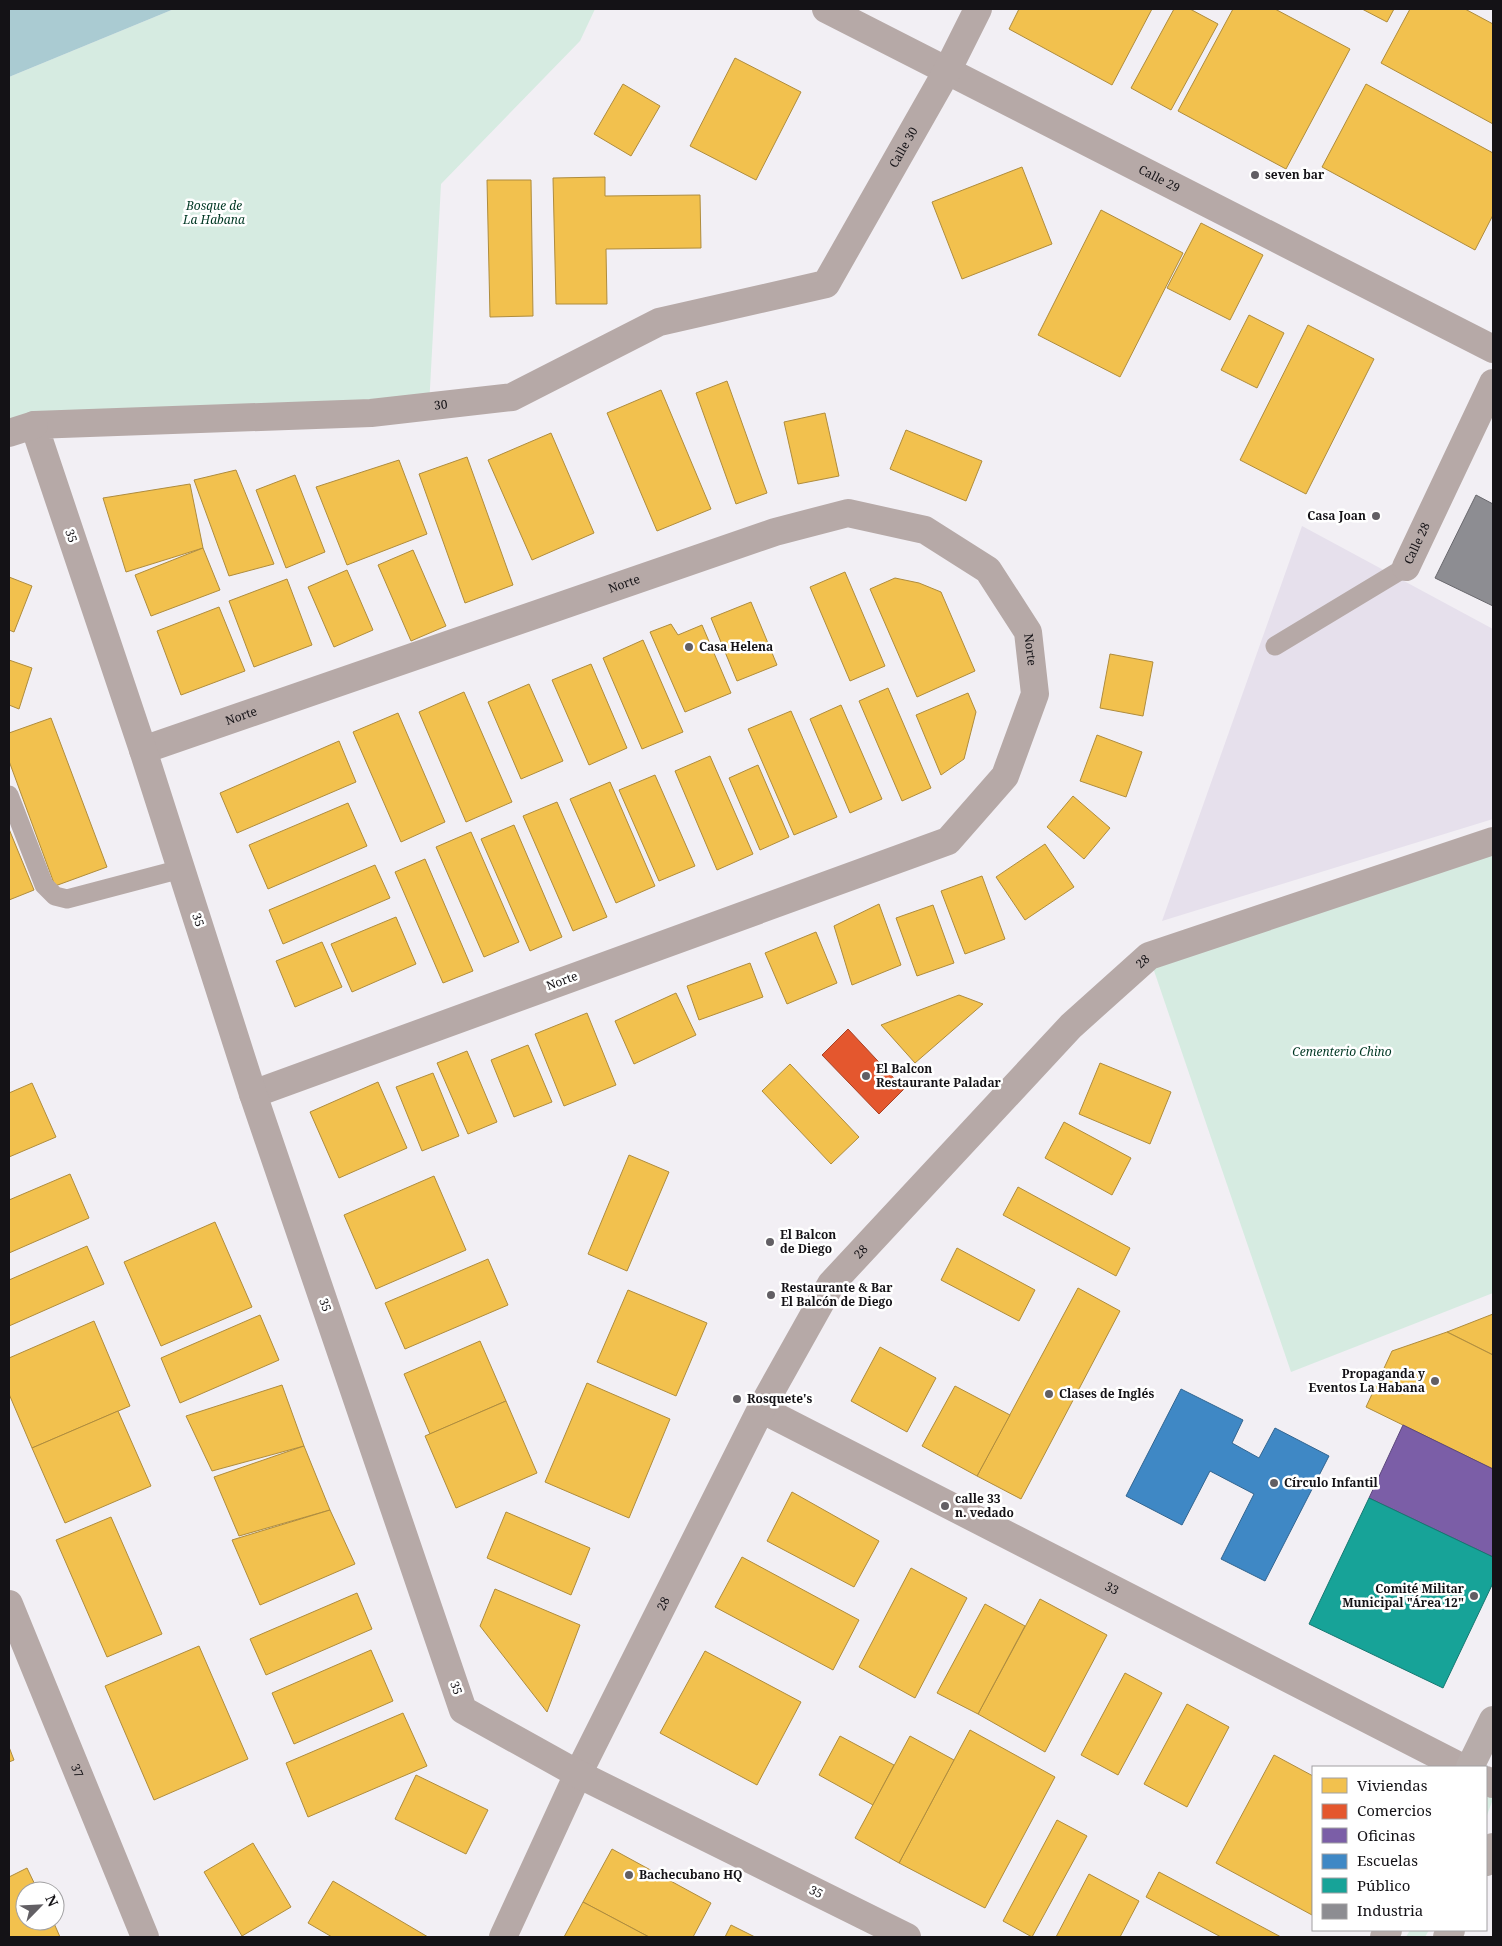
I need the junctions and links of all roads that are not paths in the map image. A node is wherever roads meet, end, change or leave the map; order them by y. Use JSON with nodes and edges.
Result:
{"nodes":[{"id":1,"x":826,"y":9,"type":"edge"},
{"id":2,"x":978,"y":9,"type":"edge"},
{"id":3,"x":947,"y":71,"type":"junction"},
{"id":4,"x":826,"y":284,"type":"joint"},
{"id":5,"x":1493,"y":349,"type":"edge"},
{"id":6,"x":1493,"y":383,"type":"edge"},
{"id":7,"x":21,"y":429,"type":"edge"},
{"id":8,"x":1406,"y":566,"type":"joint"},
{"id":9,"x":1276,"y":646,"type":"dead end"},
{"id":10,"x":143,"y":750,"type":"junction"},
{"id":11,"x":9,"y":795,"type":"edge"},
{"id":12,"x":1493,"y":841,"type":"edge"},
{"id":13,"x":181,"y":869,"type":"junction"},
{"id":14,"x":253,"y":1094,"type":"junction"},
{"id":15,"x":761,"y":1409,"type":"junction"},
{"id":16,"x":10,"y":1614,"type":"edge"},
{"id":17,"x":1493,"y":1720,"type":"edge"},
{"id":18,"x":1459,"y":1766,"type":"edge"},
{"id":19,"x":1470,"y":1766,"type":"edge"},
{"id":20,"x":578,"y":1774,"type":"junction"},
{"id":21,"x":1493,"y":1847,"type":"edge"},
{"id":22,"x":1487,"y":1860,"type":"edge"},
{"id":23,"x":145,"y":1937,"type":"edge"},
{"id":24,"x":503,"y":1937,"type":"edge"},
{"id":25,"x":907,"y":1937,"type":"edge"}],
"edges":[{"from":1,"to":3,"type":"street","name":"Calle 29"},
{"from":2,"to":3,"type":"street","name":"Calle 30"},
{"from":3,"to":4,"type":"street","name":"Calle 30"},
{"from":3,"to":5,"type":"street","name":"Calle 29"},
{"from":4,"to":7,"type":"street","name":"30"},
{"from":6,"to":8,"type":"street","name":"Calle 28"},
{"from":7,"to":10,"type":"street","name":"35"},
{"from":8,"to":9,"type":"lane","name":"Calle 28"},
{"from":10,"to":13,"type":"street","name":"35"},
{"from":10,"to":14,"type":"street","name":"Norte"},
{"from":11,"to":13,"type":"lane"},
{"from":12,"to":15,"type":"street","name":"28"},
{"from":13,"to":14,"type":"street","name":"35"},
{"from":14,"to":20,"type":"street","name":"35"},
{"from":15,"to":18,"type":"street","name":"33"},
{"from":15,"to":20,"type":"street","name":"28"},
{"from":16,"to":23,"type":"street","name":"37"},
{"from":17,"to":19,"type":"main road"},
{"from":20,"to":24,"type":"street","name":"28"},
{"from":20,"to":25,"type":"street","name":"35"},
{"from":21,"to":22,"type":"main road"}]}
